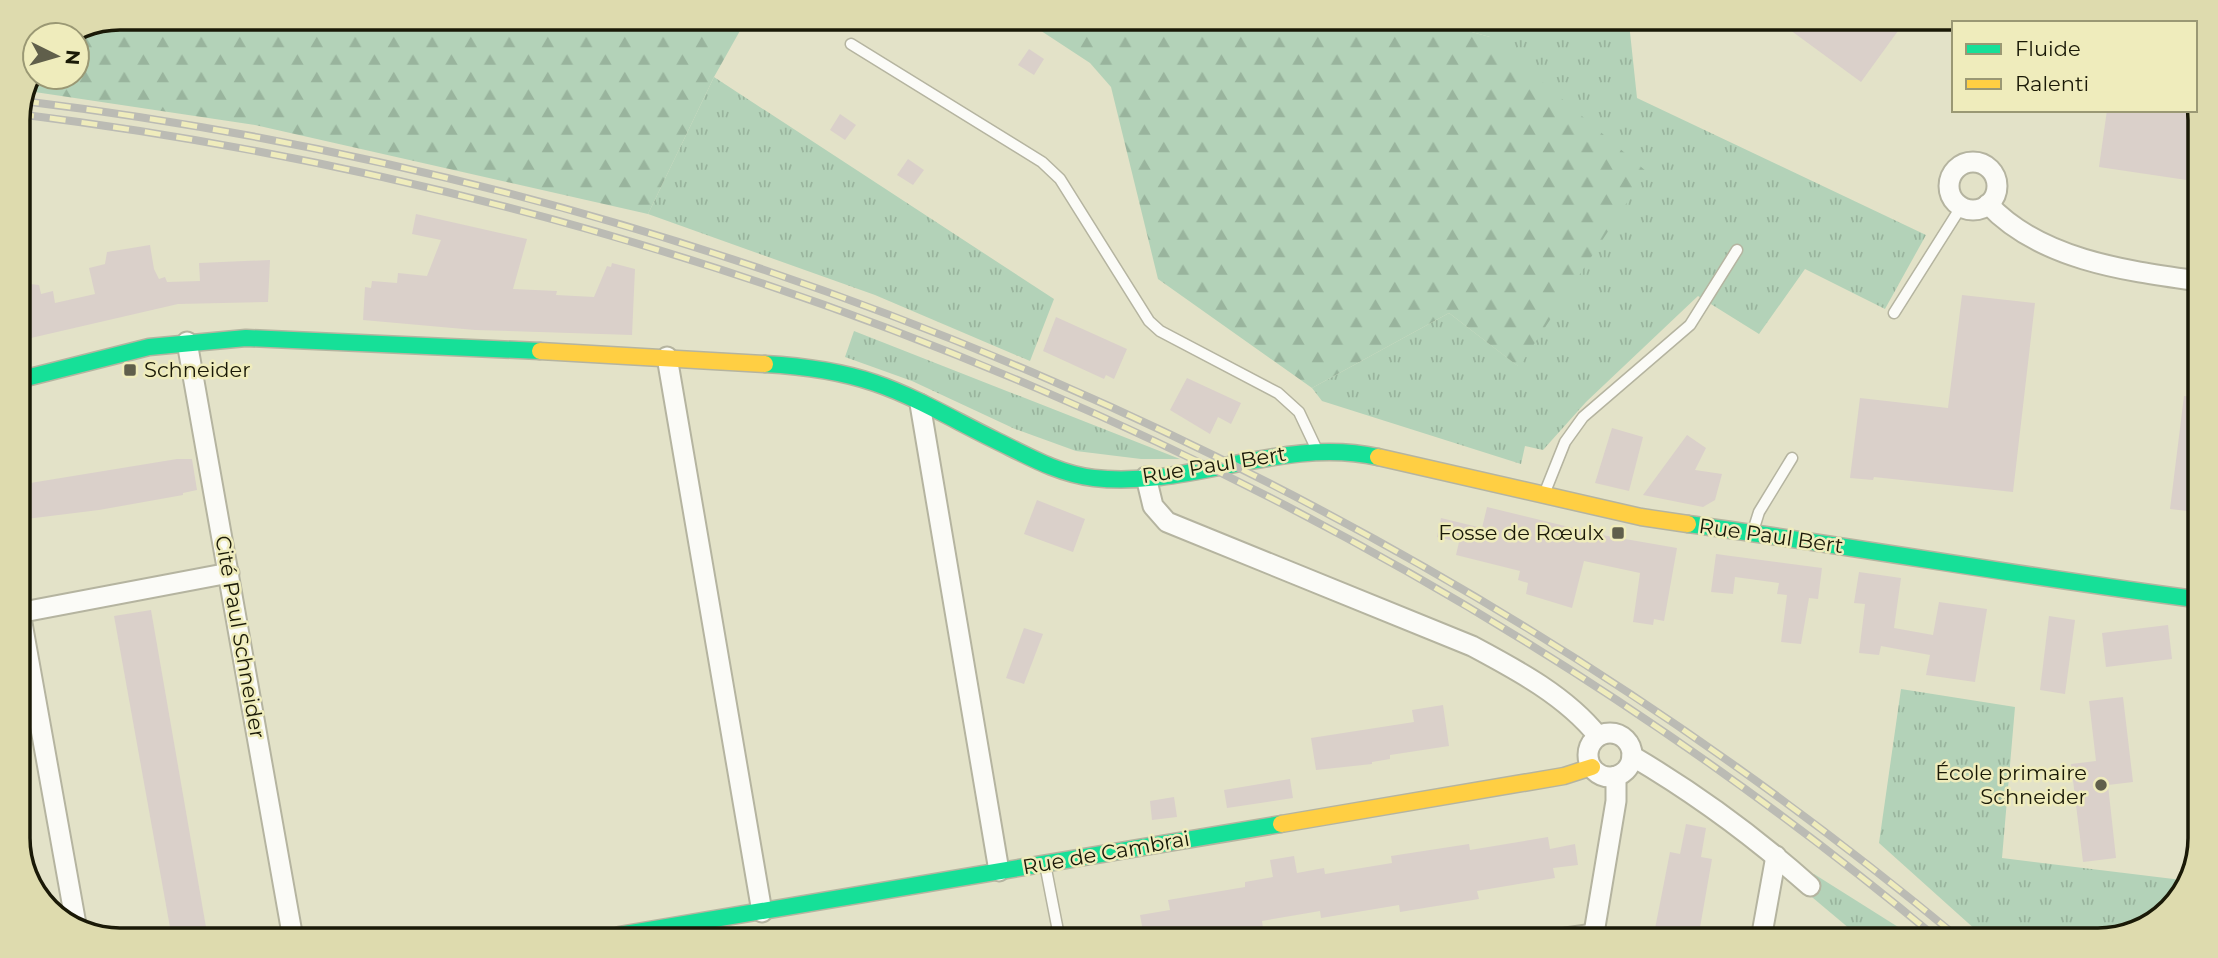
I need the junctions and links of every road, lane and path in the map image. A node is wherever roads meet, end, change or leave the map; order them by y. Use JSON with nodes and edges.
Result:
{"nodes":[{"id":1,"x":851,"y":44,"type":"dead end"},
{"id":2,"x":1988,"y":205,"type":"junction"},
{"id":3,"x":1961,"y":207,"type":"junction"},
{"id":4,"x":1737,"y":250,"type":"dead end"},
{"id":5,"x":2188,"y":279,"type":"edge"},
{"id":6,"x":1894,"y":313,"type":"dead end"},
{"id":7,"x":187,"y":342,"type":"junction"},
{"id":8,"x":667,"y":357,"type":"junction"},
{"id":9,"x":30,"y":377,"type":"edge"},
{"id":10,"x":920,"y":404,"type":"junction"},
{"id":11,"x":1317,"y":450,"type":"junction"},
{"id":12,"x":1792,"y":458,"type":"dead end"},
{"id":13,"x":1146,"y":477,"type":"junction"},
{"id":14,"x":1543,"y":496,"type":"junction"},
{"id":15,"x":1752,"y":533,"type":"junction"},
{"id":16,"x":1862,"y":548,"type":"junction"},
{"id":17,"x":2020,"y":557,"type":"dead end"},
{"id":18,"x":229,"y":573,"type":"junction"},
{"id":19,"x":2188,"y":598,"type":"edge"},
{"id":20,"x":30,"y":610,"type":"edge"},
{"id":21,"x":30,"y":672,"type":"edge"},
{"id":22,"x":1598,"y":737,"type":"junction"},
{"id":23,"x":1632,"y":757,"type":"junction"},
{"id":24,"x":1592,"y":767,"type":"junction"},
{"id":25,"x":1616,"y":776,"type":"junction"},
{"id":26,"x":1776,"y":856,"type":"junction"},
{"id":27,"x":1045,"y":863,"type":"junction"},
{"id":28,"x":999,"y":871,"type":"junction"},
{"id":29,"x":1810,"y":886,"type":"dead end"},
{"id":30,"x":762,"y":912,"type":"junction"},
{"id":31,"x":74,"y":916,"type":"edge"},
{"id":32,"x":291,"y":928,"type":"edge"},
{"id":33,"x":663,"y":928,"type":"edge"},
{"id":34,"x":1057,"y":928,"type":"edge"},
{"id":35,"x":1594,"y":928,"type":"edge"},
{"id":36,"x":1763,"y":928,"type":"edge"}],
"edges":[{"from":1,"to":11,"type":"lane"},
{"from":2,"to":3,"type":"street"},
{"from":2,"to":3,"type":"street"},
{"from":2,"to":5,"type":"street"},
{"from":3,"to":6,"type":"lane"},
{"from":4,"to":14,"type":"lane"},
{"from":7,"to":8,"type":"street","name":"Rue Paul Bert"},
{"from":7,"to":9,"type":"street","name":"Rue Paul Bert"},
{"from":7,"to":18,"type":"street","name":"Cité Paul Schneider"},
{"from":8,"to":10,"type":"street","name":"Rue Paul Bert"},
{"from":8,"to":30,"type":"street"},
{"from":10,"to":13,"type":"street","name":"Rue Paul Bert"},
{"from":10,"to":28,"type":"street"},
{"from":11,"to":13,"type":"street","name":"Rue Paul Bert"},
{"from":11,"to":14,"type":"street","name":"Rue Paul Bert"},
{"from":12,"to":15,"type":"lane"},
{"from":13,"to":22,"type":"street"},
{"from":14,"to":15,"type":"street","name":"Rue Paul Bert"},
{"from":15,"to":16,"type":"street","name":"Rue Paul Bert"},
{"from":16,"to":17,"type":"street","name":"Rue Paul Bert"},
{"from":16,"to":19,"type":"street","name":"Rue Paul Bert"},
{"from":18,"to":20,"type":"street"},
{"from":18,"to":32,"type":"street","name":"Cité Paul Schneider"},
{"from":21,"to":31,"type":"street"},
{"from":22,"to":23,"type":"street"},
{"from":22,"to":24,"type":"street"},
{"from":23,"to":25,"type":"street"},
{"from":23,"to":26,"type":"street"},
{"from":24,"to":25,"type":"street"},
{"from":24,"to":27,"type":"street","name":"Rue de Cambrai"},
{"from":25,"to":35,"type":"street"},
{"from":26,"to":29,"type":"street"},
{"from":26,"to":36,"type":"street"},
{"from":27,"to":28,"type":"street","name":"Rue de Cambrai"},
{"from":27,"to":34,"type":"lane"},
{"from":28,"to":30,"type":"street","name":"Rue de Cambrai"},
{"from":30,"to":33,"type":"street","name":"Rue de Cambrai"}]}
